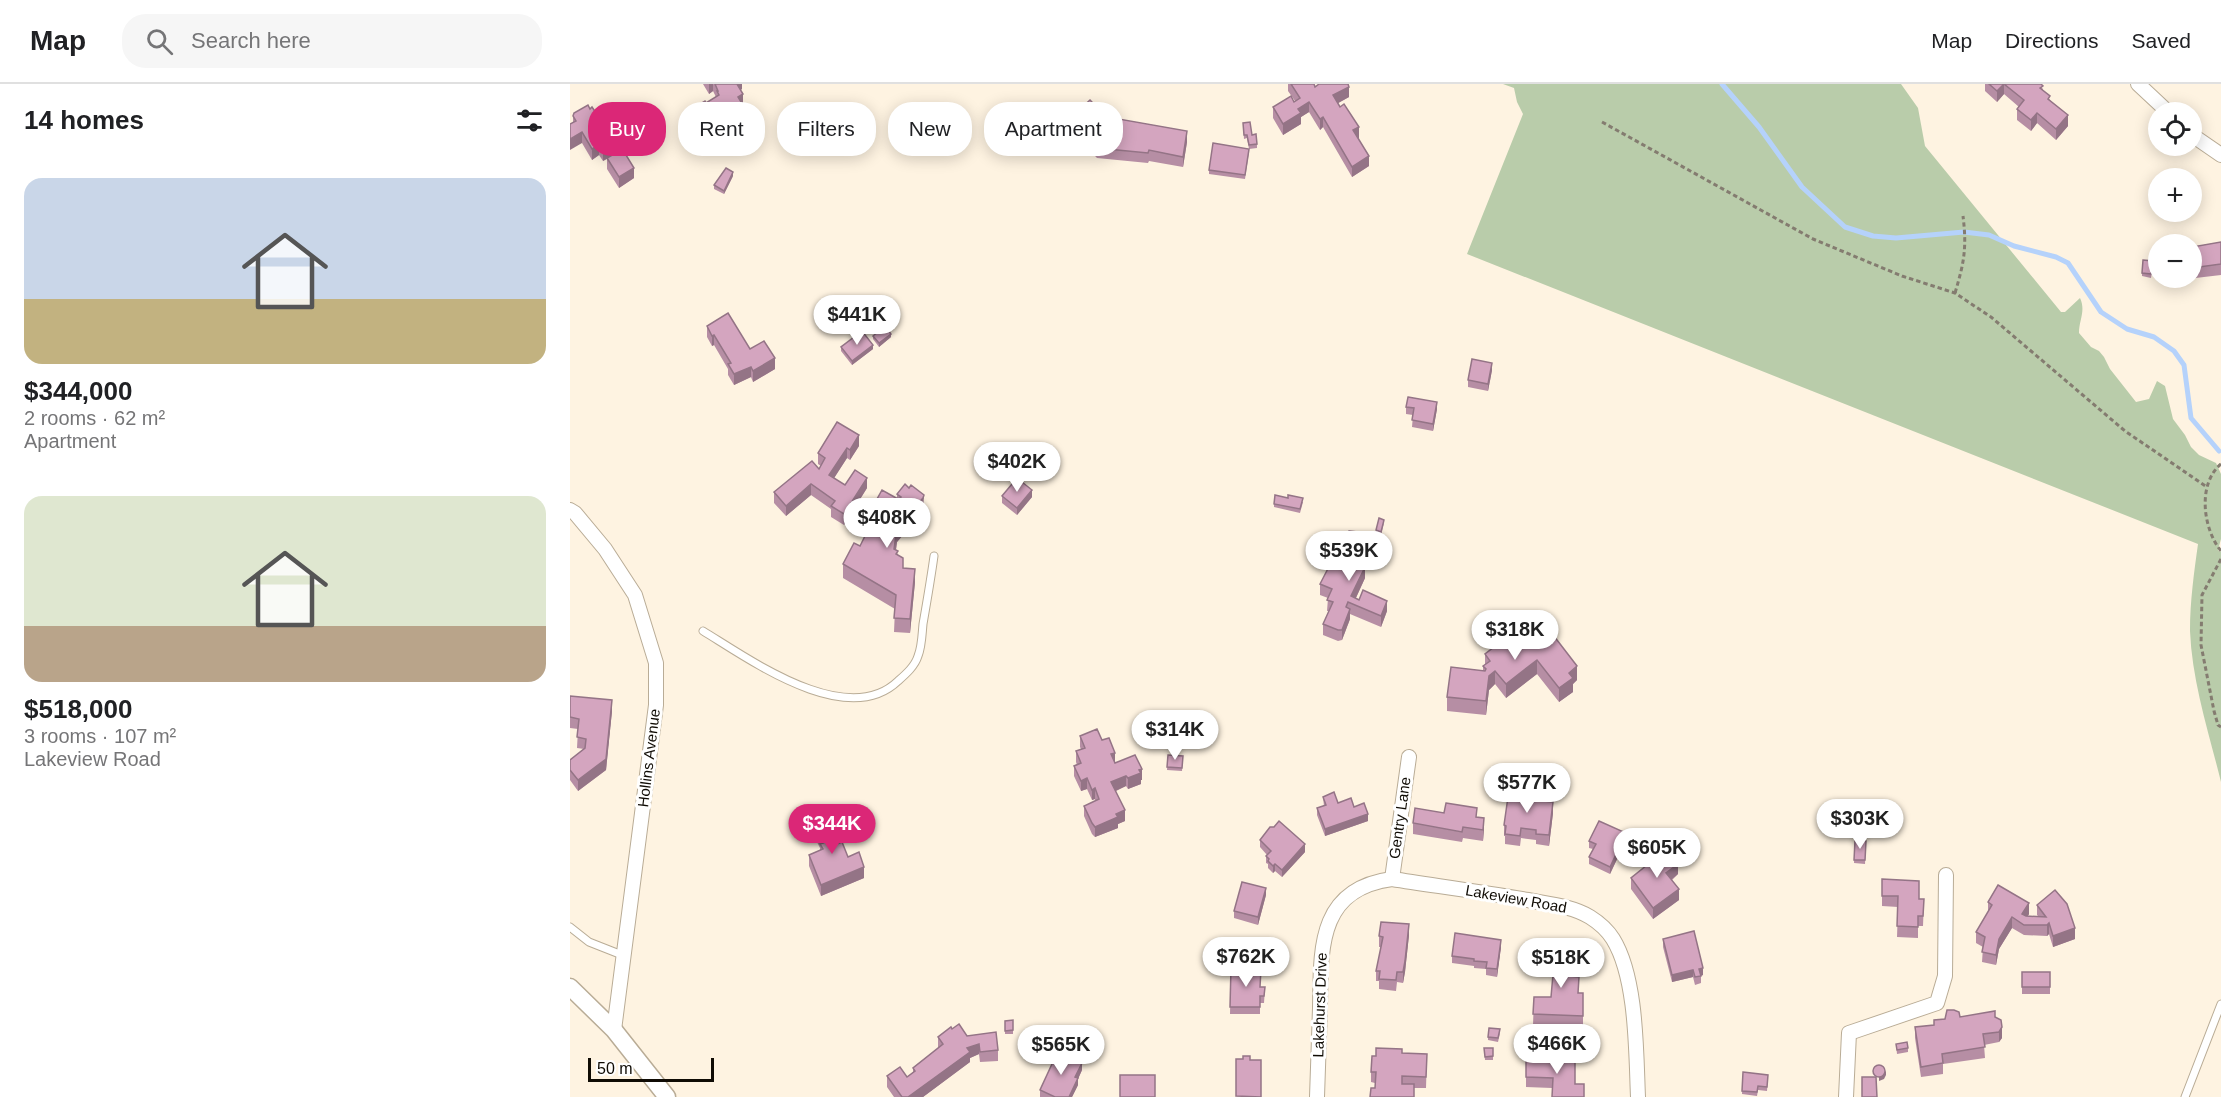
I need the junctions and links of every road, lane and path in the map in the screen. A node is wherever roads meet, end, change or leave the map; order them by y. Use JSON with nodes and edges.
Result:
{"nodes":[{"id":1,"x":2138,"y":84,"type":"edge"},
{"id":2,"x":2157,"y":102,"type":"edge"},
{"id":3,"x":1602,"y":122,"type":"dead end"},
{"id":4,"x":2202,"y":142,"type":"edge"},
{"id":5,"x":2221,"y":155,"type":"edge"},
{"id":6,"x":1963,"y":216,"type":"dead end"},
{"id":7,"x":1955,"y":293,"type":"junction"},
{"id":8,"x":2221,"y":464,"type":"edge"},
{"id":9,"x":2207,"y":488,"type":"junction"},
{"id":10,"x":570,"y":510,"type":"edge"},
{"id":11,"x":2221,"y":551,"type":"edge"},
{"id":12,"x":934,"y":556,"type":"dead end"},
{"id":13,"x":2221,"y":559,"type":"edge"},
{"id":14,"x":703,"y":631,"type":"dead end"},
{"id":15,"x":2221,"y":727,"type":"edge"},
{"id":16,"x":1409,"y":757,"type":"dead end"},
{"id":17,"x":1946,"y":875,"type":"dead end"},
{"id":18,"x":1392,"y":879,"type":"junction"},
{"id":19,"x":570,"y":927,"type":"edge"},
{"id":20,"x":622,"y":955,"type":"junction"},
{"id":21,"x":570,"y":987,"type":"edge"},
{"id":22,"x":2221,"y":1004,"type":"edge"},
{"id":23,"x":614,"y":1030,"type":"junction"},
{"id":24,"x":667,"y":1097,"type":"edge"},
{"id":25,"x":1317,"y":1097,"type":"edge"},
{"id":26,"x":1638,"y":1097,"type":"edge"},
{"id":27,"x":1846,"y":1097,"type":"edge"},
{"id":28,"x":2185,"y":1097,"type":"edge"}],
"edges":[{"from":1,"to":2,"type":"street"},
{"from":3,"to":7,"type":"path"},
{"from":4,"to":5,"type":"street"},
{"from":6,"to":7,"type":"path"},
{"from":7,"to":9,"type":"path"},
{"from":8,"to":9,"type":"path"},
{"from":9,"to":11,"type":"path"},
{"from":10,"to":20,"type":"street","name":"Hollins Avenue"},
{"from":12,"to":14,"type":"lane"},
{"from":13,"to":15,"type":"path"},
{"from":16,"to":18,"type":"street","name":"Gentry Lane"},
{"from":17,"to":27,"type":"street"},
{"from":18,"to":25,"type":"street","name":"Lakehurst Drive"},
{"from":18,"to":26,"type":"street","name":"Lakeview Road"},
{"from":19,"to":20,"type":"lane"},
{"from":20,"to":23,"type":"street","name":"Hollins Avenue"},
{"from":21,"to":23,"type":"street"},
{"from":22,"to":28,"type":"lane"},
{"from":23,"to":24,"type":"street"}]}
